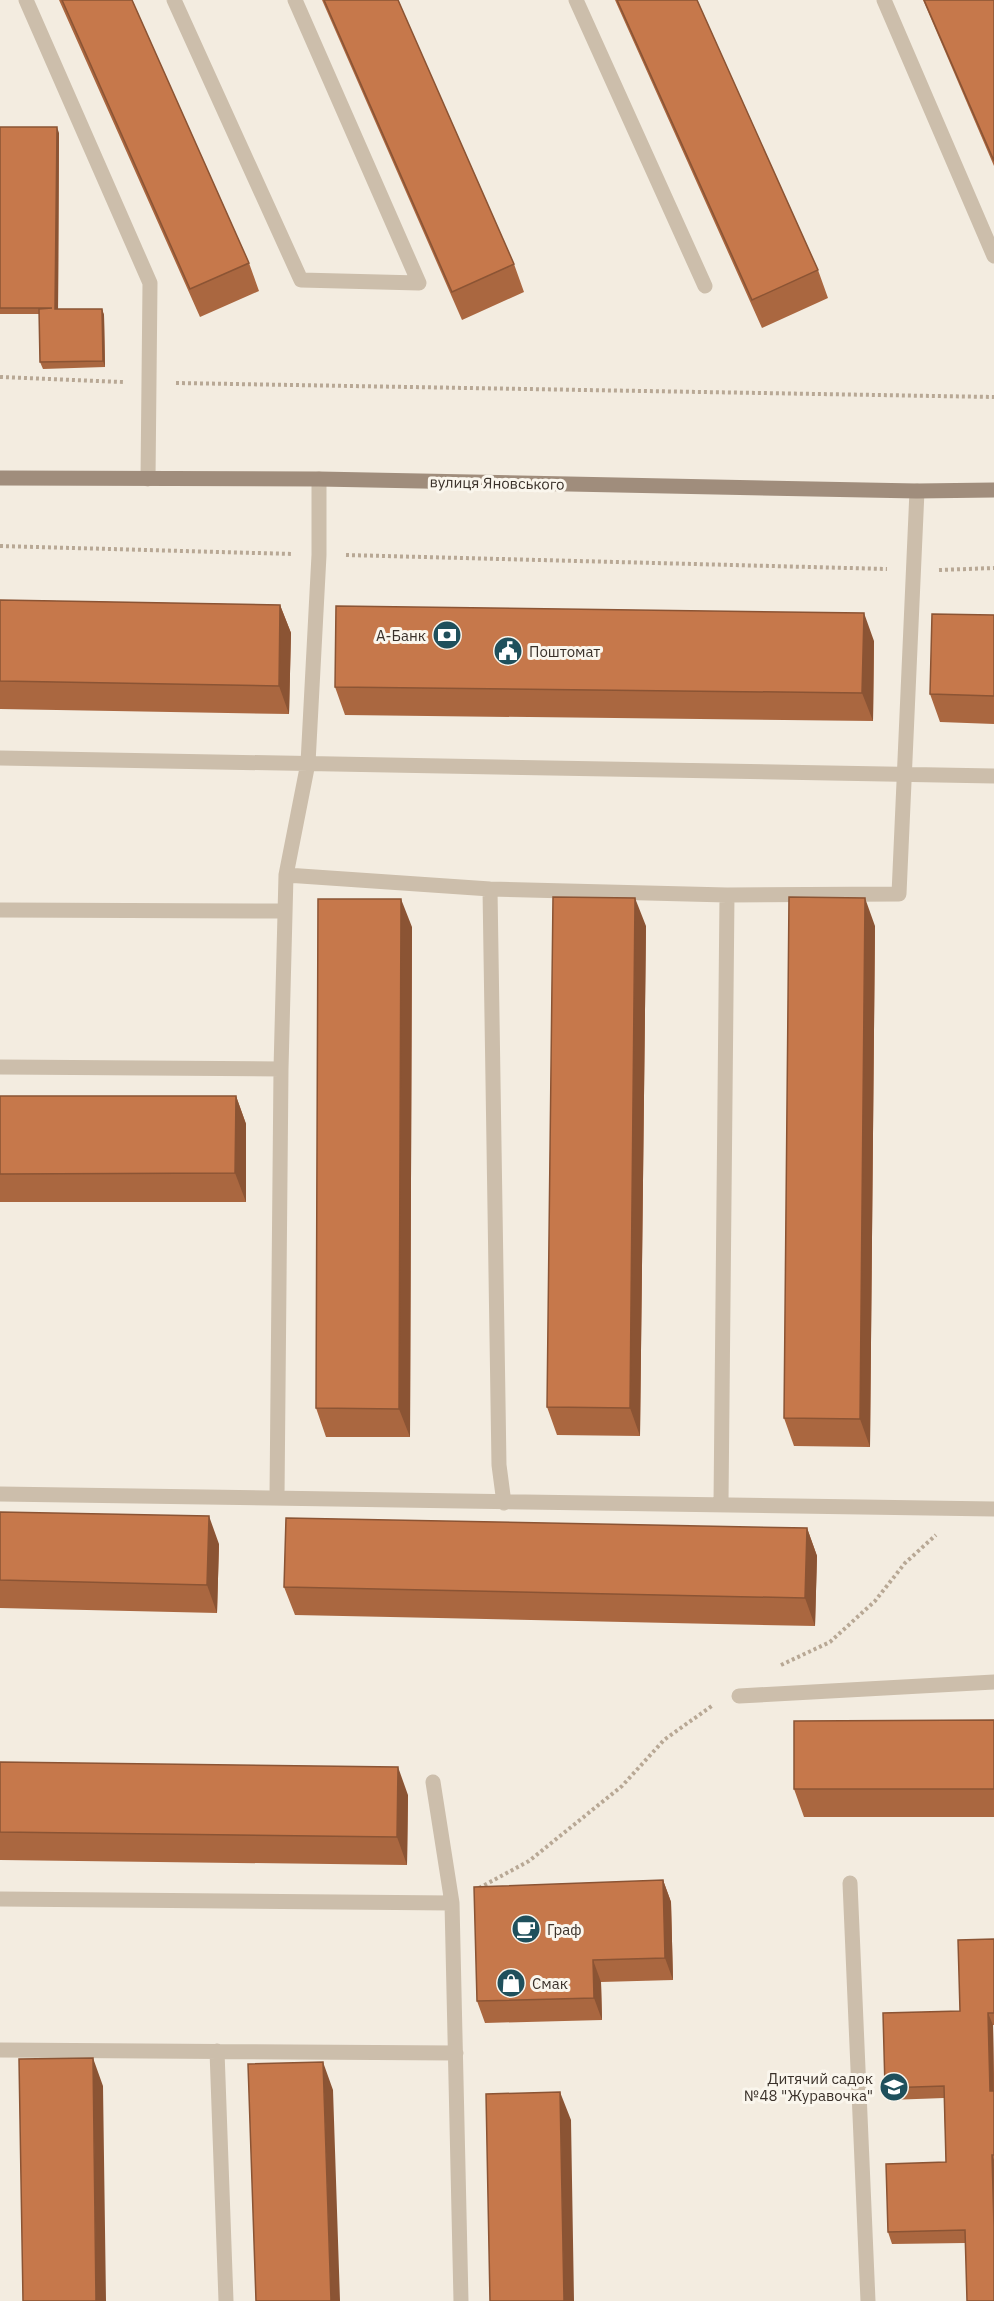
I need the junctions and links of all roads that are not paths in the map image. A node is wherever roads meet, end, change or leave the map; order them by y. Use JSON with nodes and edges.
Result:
{"nodes":[{"id":1,"x":26,"y":0,"type":"edge"},
{"id":2,"x":174,"y":0,"type":"edge"},
{"id":3,"x":295,"y":0,"type":"edge"},
{"id":4,"x":576,"y":0,"type":"edge"},
{"id":5,"x":884,"y":0,"type":"edge"},
{"id":6,"x":994,"y":256,"type":"edge"},
{"id":7,"x":705,"y":286,"type":"dead end"},
{"id":8,"x":0,"y":478,"type":"edge"},
{"id":9,"x":148,"y":479,"type":"junction"},
{"id":10,"x":319,"y":479,"type":"junction"},
{"id":11,"x":994,"y":489,"type":"edge"},
{"id":12,"x":917,"y":491,"type":"junction"},
{"id":13,"x":0,"y":758,"type":"edge"},
{"id":14,"x":308,"y":763,"type":"junction"},
{"id":15,"x":905,"y":775,"type":"junction"},
{"id":16,"x":994,"y":776,"type":"edge"},
{"id":17,"x":286,"y":875,"type":"junction"},
{"id":18,"x":490,"y":889,"type":"junction"},
{"id":19,"x":727,"y":895,"type":"junction"},
{"id":20,"x":0,"y":909,"type":"edge"},
{"id":21,"x":285,"y":911,"type":"junction"},
{"id":22,"x":0,"y":1067,"type":"edge"},
{"id":23,"x":281,"y":1069,"type":"junction"},
{"id":24,"x":0,"y":1494,"type":"edge"},
{"id":25,"x":277,"y":1497,"type":"junction"},
{"id":26,"x":504,"y":1503,"type":"junction"},
{"id":27,"x":721,"y":1503,"type":"junction"},
{"id":28,"x":994,"y":1509,"type":"edge"},
{"id":29,"x":994,"y":1682,"type":"edge"},
{"id":30,"x":739,"y":1696,"type":"dead end"},
{"id":31,"x":433,"y":1782,"type":"dead end"},
{"id":32,"x":850,"y":1882,"type":"dead end"},
{"id":33,"x":0,"y":1899,"type":"edge"},
{"id":34,"x":452,"y":1902,"type":"junction"},
{"id":35,"x":0,"y":2050,"type":"edge"},
{"id":36,"x":217,"y":2051,"type":"junction"},
{"id":37,"x":456,"y":2053,"type":"junction"},
{"id":38,"x":226,"y":2301,"type":"edge"},
{"id":39,"x":460,"y":2301,"type":"edge"},
{"id":40,"x":868,"y":2301,"type":"edge"}],
"edges":[{"from":1,"to":9,"type":"lane"},
{"from":2,"to":3,"type":"lane"},
{"from":4,"to":7,"type":"lane"},
{"from":5,"to":6,"type":"lane"},
{"from":8,"to":9,"type":"main road","name":"вулиця Яновського"},
{"from":9,"to":10,"type":"main road","name":"вулиця Яновського"},
{"from":10,"to":12,"type":"main road","name":"вулиця Яновського"},
{"from":10,"to":14,"type":"lane"},
{"from":11,"to":12,"type":"main road","name":"вулиця Яновського"},
{"from":12,"to":15,"type":"lane"},
{"from":13,"to":14,"type":"lane"},
{"from":14,"to":15,"type":"lane"},
{"from":14,"to":17,"type":"lane"},
{"from":15,"to":16,"type":"lane"},
{"from":15,"to":19,"type":"lane"},
{"from":17,"to":18,"type":"lane"},
{"from":17,"to":21,"type":"lane"},
{"from":18,"to":19,"type":"lane"},
{"from":18,"to":26,"type":"lane"},
{"from":19,"to":27,"type":"lane"},
{"from":20,"to":21,"type":"lane"},
{"from":21,"to":23,"type":"lane"},
{"from":22,"to":23,"type":"lane"},
{"from":23,"to":25,"type":"lane"},
{"from":24,"to":25,"type":"lane"},
{"from":25,"to":26,"type":"lane"},
{"from":26,"to":27,"type":"lane"},
{"from":27,"to":28,"type":"lane"},
{"from":29,"to":30,"type":"lane"},
{"from":31,"to":34,"type":"lane"},
{"from":32,"to":40,"type":"lane"},
{"from":33,"to":34,"type":"lane"},
{"from":34,"to":37,"type":"lane"},
{"from":35,"to":36,"type":"lane"},
{"from":36,"to":37,"type":"lane"},
{"from":36,"to":38,"type":"lane"},
{"from":37,"to":39,"type":"lane"}]}
